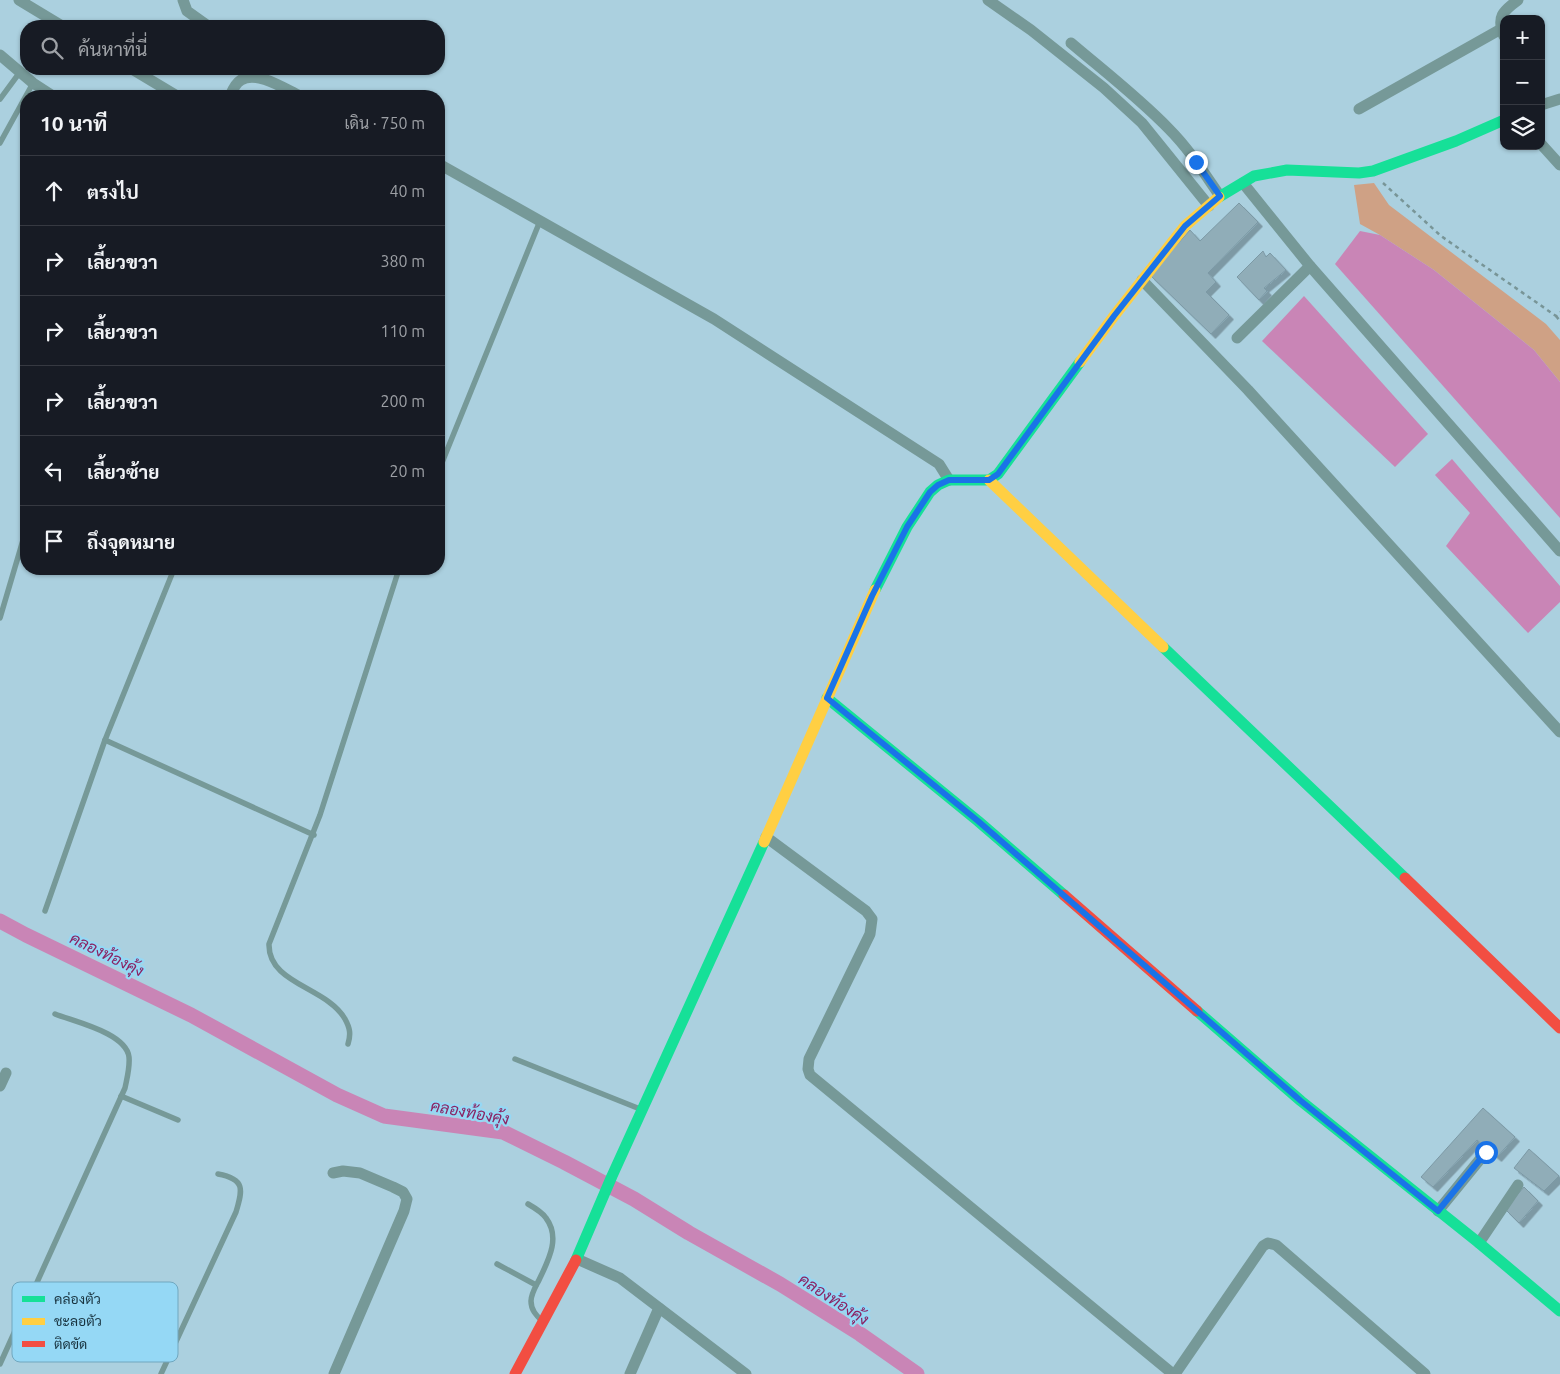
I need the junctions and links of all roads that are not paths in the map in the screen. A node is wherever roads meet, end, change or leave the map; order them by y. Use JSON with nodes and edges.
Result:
{"nodes":[{"id":1,"x":19,"y":0,"type":"edge"},
{"id":2,"x":183,"y":0,"type":"edge"},
{"id":3,"x":988,"y":0,"type":"edge"},
{"id":4,"x":1518,"y":0,"type":"edge"},
{"id":5,"x":1502,"y":15,"type":"edge"},
{"id":6,"x":52,"y":20,"type":"edge"},
{"id":7,"x":199,"y":20,"type":"edge"},
{"id":8,"x":1500,"y":34,"type":"edge"},
{"id":9,"x":1071,"y":43,"type":"dead end"},
{"id":10,"x":0,"y":55,"type":"edge"},
{"id":11,"x":20,"y":72,"type":"joint"},
{"id":12,"x":24,"y":75,"type":"edge"},
{"id":13,"x":142,"y":75,"type":"edge"},
{"id":14,"x":33,"y":83,"type":"junction"},
{"id":15,"x":29,"y":90,"type":"edge"},
{"id":16,"x":44,"y":90,"type":"edge"},
{"id":17,"x":167,"y":90,"type":"edge"},
{"id":18,"x":234,"y":90,"type":"edge"},
{"id":19,"x":288,"y":90,"type":"edge"},
{"id":20,"x":0,"y":99,"type":"edge"},
{"id":21,"x":1560,"y":99,"type":"edge"},
{"id":22,"x":1545,"y":104,"type":"edge"},
{"id":23,"x":20,"y":107,"type":"edge"},
{"id":24,"x":1359,"y":110,"type":"dead end"},
{"id":25,"x":1500,"y":122,"type":"edge"},
{"id":26,"x":0,"y":143,"type":"edge"},
{"id":27,"x":1545,"y":148,"type":"edge"},
{"id":28,"x":1560,"y":165,"type":"edge"},
{"id":29,"x":445,"y":167,"type":"edge"},
{"id":30,"x":1243,"y":183,"type":"junction"},
{"id":31,"x":1220,"y":196,"type":"junction"},
{"id":32,"x":1209,"y":206,"type":"junction"},
{"id":33,"x":540,"y":220,"type":"junction"},
{"id":34,"x":1310,"y":266,"type":"junction"},
{"id":35,"x":1142,"y":280,"type":"junction"},
{"id":36,"x":1237,"y":338,"type":"dead end"},
{"id":37,"x":445,"y":455,"type":"edge"},
{"id":38,"x":949,"y":480,"type":"junction"},
{"id":39,"x":989,"y":480,"type":"junction"},
{"id":40,"x":20,"y":550,"type":"edge"},
{"id":41,"x":1560,"y":551,"type":"edge"},
{"id":42,"x":172,"y":575,"type":"edge"},
{"id":43,"x":397,"y":575,"type":"edge"},
{"id":44,"x":0,"y":618,"type":"edge"},
{"id":45,"x":827,"y":698,"type":"junction"},
{"id":46,"x":1560,"y":732,"type":"edge"},
{"id":47,"x":105,"y":740,"type":"junction"},
{"id":48,"x":314,"y":835,"type":"junction"},
{"id":49,"x":766,"y":837,"type":"junction"},
{"id":50,"x":44,"y":911,"type":"dead end"},
{"id":51,"x":55,"y":1014,"type":"dead end"},
{"id":52,"x":1560,"y":1028,"type":"edge"},
{"id":53,"x":348,"y":1044,"type":"dead end"},
{"id":54,"x":515,"y":1059,"type":"dead end"},
{"id":55,"x":6,"y":1073,"type":"dead end"},
{"id":56,"x":0,"y":1086,"type":"edge"},
{"id":57,"x":121,"y":1096,"type":"junction"},
{"id":58,"x":642,"y":1110,"type":"junction"},
{"id":59,"x":178,"y":1120,"type":"dead end"},
{"id":60,"x":1486,"y":1152,"type":"dead end"},
{"id":61,"x":333,"y":1173,"type":"dead end"},
{"id":62,"x":218,"y":1174,"type":"dead end"},
{"id":63,"x":1518,"y":1185,"type":"dead end"},
{"id":64,"x":528,"y":1204,"type":"dead end"},
{"id":65,"x":1438,"y":1211,"type":"junction"},
{"id":66,"x":1479,"y":1243,"type":"junction"},
{"id":67,"x":577,"y":1259,"type":"junction"},
{"id":68,"x":497,"y":1264,"type":"dead end"},
{"id":69,"x":37,"y":1282,"type":"edge"},
{"id":70,"x":536,"y":1285,"type":"junction"},
{"id":71,"x":659,"y":1308,"type":"junction"},
{"id":72,"x":1560,"y":1311,"type":"edge"},
{"id":73,"x":543,"y":1323,"type":"junction"},
{"id":74,"x":12,"y":1337,"type":"edge"},
{"id":75,"x":178,"y":1337,"type":"edge"},
{"id":76,"x":167,"y":1362,"type":"edge"},
{"id":77,"x":0,"y":1364,"type":"edge"},
{"id":78,"x":161,"y":1374,"type":"edge"},
{"id":79,"x":334,"y":1374,"type":"edge"},
{"id":80,"x":515,"y":1374,"type":"edge"},
{"id":81,"x":630,"y":1374,"type":"edge"},
{"id":82,"x":746,"y":1374,"type":"edge"},
{"id":83,"x":1174,"y":1374,"type":"edge"},
{"id":84,"x":1424,"y":1374,"type":"edge"}],
"edges":[{"from":1,"to":6,"type":"street"},
{"from":2,"to":7,"type":"street"},
{"from":3,"to":32,"type":"street"},
{"from":4,"to":5,"type":"street"},
{"from":8,"to":24,"type":"street"},
{"from":9,"to":31,"type":"street"},
{"from":10,"to":11,"type":"street"},
{"from":11,"to":20,"type":"lane"},
{"from":12,"to":14,"type":"street"},
{"from":13,"to":17,"type":"street"},
{"from":14,"to":15,"type":"lane"},
{"from":14,"to":16,"type":"street"},
{"from":18,"to":19,"type":"street"},
{"from":21,"to":22,"type":"street"},
{"from":23,"to":26,"type":"lane"},
{"from":25,"to":30,"type":"street"},
{"from":27,"to":28,"type":"street"},
{"from":29,"to":33,"type":"street"},
{"from":30,"to":31,"type":"street"},
{"from":30,"to":34,"type":"street"},
{"from":31,"to":32,"type":"street"},
{"from":32,"to":35,"type":"street"},
{"from":33,"to":37,"type":"lane"},
{"from":33,"to":38,"type":"street"},
{"from":34,"to":36,"type":"street"},
{"from":34,"to":41,"type":"street"},
{"from":35,"to":39,"type":"street"},
{"from":35,"to":46,"type":"street"},
{"from":38,"to":39,"type":"street"},
{"from":38,"to":45,"type":"street"},
{"from":39,"to":52,"type":"street"},
{"from":40,"to":44,"type":"lane"},
{"from":42,"to":47,"type":"lane"},
{"from":43,"to":48,"type":"lane"},
{"from":45,"to":49,"type":"street"},
{"from":45,"to":65,"type":"street"},
{"from":47,"to":48,"type":"lane"},
{"from":47,"to":50,"type":"lane"},
{"from":48,"to":53,"type":"lane"},
{"from":49,"to":58,"type":"street"},
{"from":49,"to":83,"type":"street"},
{"from":51,"to":57,"type":"lane"},
{"from":54,"to":58,"type":"lane"},
{"from":55,"to":56,"type":"street"},
{"from":57,"to":59,"type":"lane"},
{"from":57,"to":69,"type":"lane"},
{"from":58,"to":67,"type":"street"},
{"from":60,"to":65,"type":"street"},
{"from":61,"to":79,"type":"street"},
{"from":62,"to":75,"type":"lane"},
{"from":63,"to":66,"type":"street"},
{"from":64,"to":70,"type":"lane"},
{"from":65,"to":66,"type":"street"},
{"from":66,"to":72,"type":"street"},
{"from":67,"to":71,"type":"street"},
{"from":67,"to":73,"type":"street"},
{"from":68,"to":70,"type":"lane"},
{"from":70,"to":73,"type":"lane"},
{"from":71,"to":81,"type":"street"},
{"from":71,"to":82,"type":"street"},
{"from":73,"to":80,"type":"street"},
{"from":74,"to":77,"type":"lane"},
{"from":76,"to":78,"type":"lane"},
{"from":83,"to":84,"type":"street"}]}
